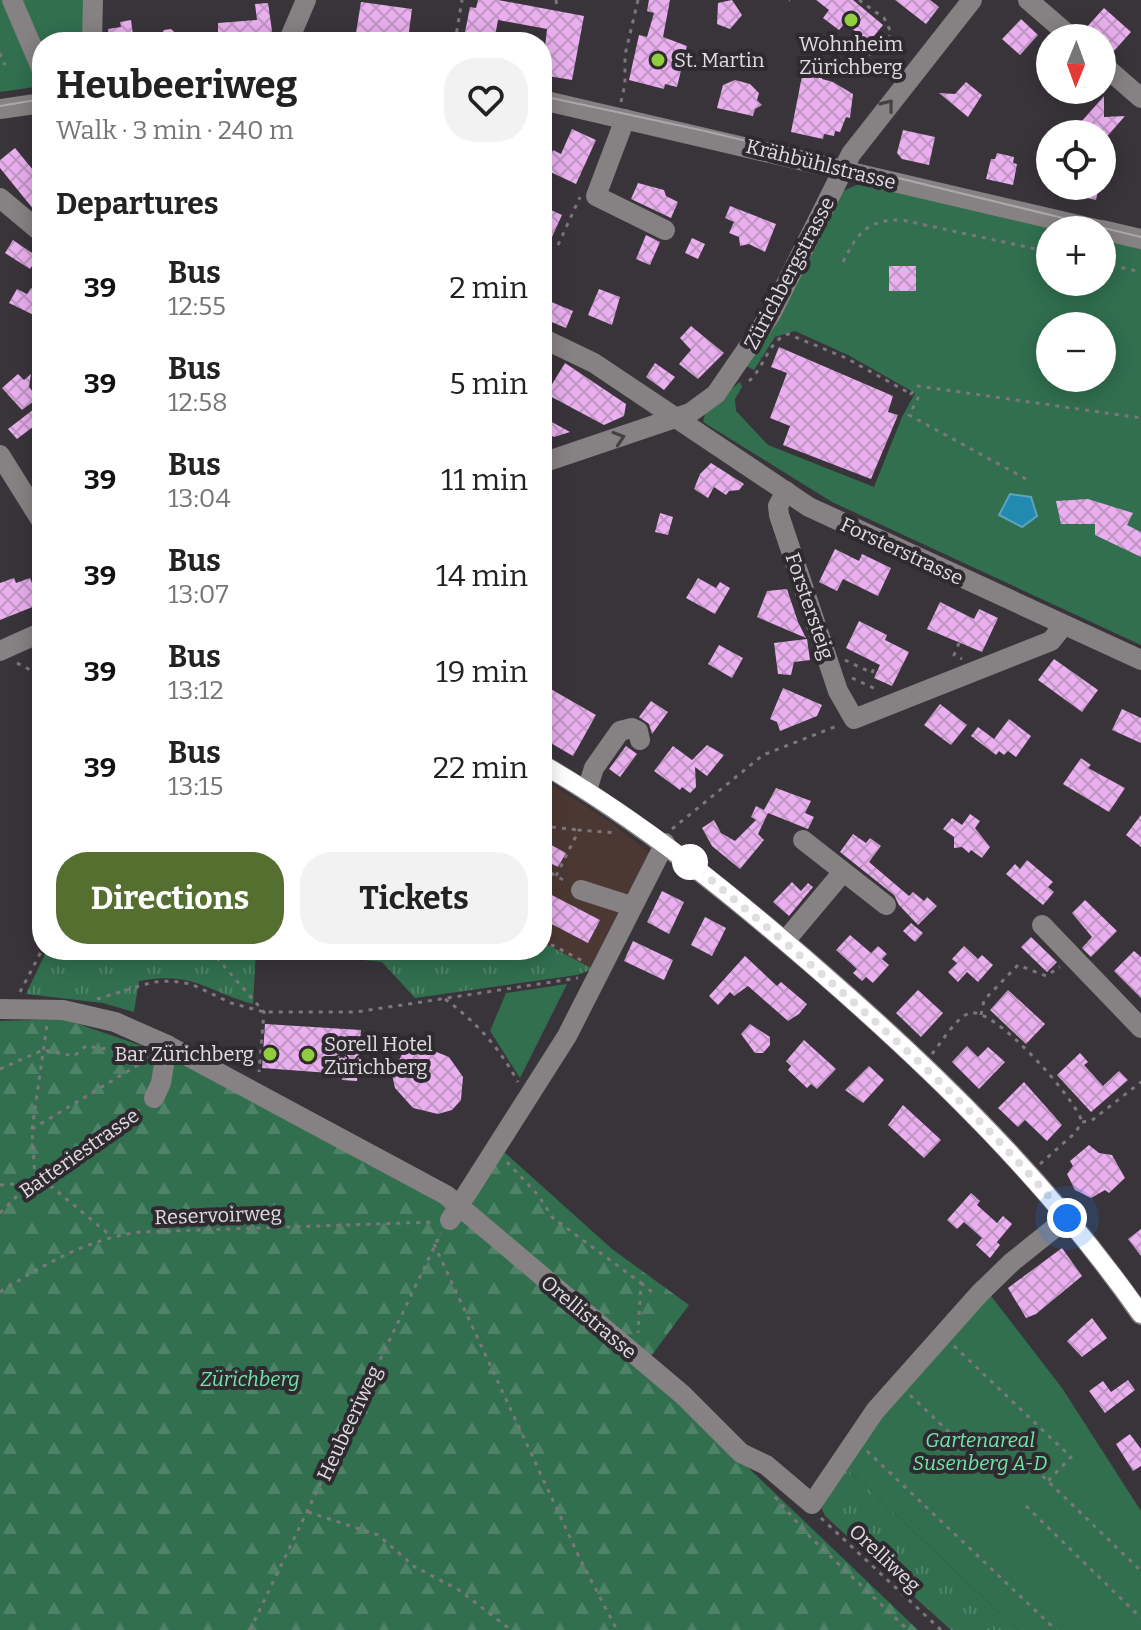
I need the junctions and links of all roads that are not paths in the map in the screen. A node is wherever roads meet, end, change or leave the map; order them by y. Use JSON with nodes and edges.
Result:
{"nodes":[{"id":1,"x":12,"y":0,"type":"edge"},
{"id":2,"x":93,"y":0,"type":"edge"},
{"id":3,"x":306,"y":0,"type":"edge"},
{"id":4,"x":972,"y":0,"type":"edge"},
{"id":5,"x":1028,"y":0,"type":"edge"},
{"id":6,"x":1056,"y":24,"type":"edge"},
{"id":7,"x":92,"y":32,"type":"edge"},
{"id":8,"x":292,"y":32,"type":"edge"},
{"id":9,"x":32,"y":47,"type":"edge"},
{"id":10,"x":1116,"y":76,"type":"edge"},
{"id":11,"x":1141,"y":98,"type":"edge"},
{"id":12,"x":552,"y":101,"type":"edge"},
{"id":13,"x":32,"y":104,"type":"edge"},
{"id":14,"x":0,"y":109,"type":"edge"},
{"id":15,"x":623,"y":112,"type":"junction"},
{"id":16,"x":844,"y":169,"type":"junction"},
{"id":17,"x":0,"y":198,"type":"edge"},
{"id":18,"x":1042,"y":216,"type":"edge"},
{"id":19,"x":32,"y":225,"type":"edge"},
{"id":20,"x":665,"y":230,"type":"dead end"},
{"id":21,"x":1116,"y":233,"type":"edge"},
{"id":22,"x":1141,"y":239,"type":"edge"},
{"id":23,"x":552,"y":343,"type":"edge"},
{"id":24,"x":676,"y":419,"type":"junction"},
{"id":25,"x":0,"y":455,"type":"edge"},
{"id":26,"x":552,"y":460,"type":"edge"},
{"id":27,"x":786,"y":491,"type":"junction"},
{"id":28,"x":32,"y":506,"type":"edge"},
{"id":29,"x":1063,"y":626,"type":"junction"},
{"id":30,"x":32,"y":637,"type":"edge"},
{"id":31,"x":0,"y":651,"type":"edge"},
{"id":32,"x":1141,"y":660,"type":"edge"},
{"id":33,"x":640,"y":740,"type":"dead end"},
{"id":34,"x":552,"y":770,"type":"edge"},
{"id":35,"x":587,"y":790,"type":"junction"},
{"id":36,"x":666,"y":839,"type":"junction"},
{"id":37,"x":803,"y":840,"type":"dead end"},
{"id":38,"x":843,"y":872,"type":"junction"},
{"id":39,"x":581,"y":890,"type":"road end"},
{"id":40,"x":886,"y":905,"type":"dead end"},
{"id":41,"x":631,"y":906,"type":"junction"},
{"id":42,"x":1042,"y":925,"type":"dead end"},
{"id":43,"x":785,"y":941,"type":"junction"},
{"id":44,"x":8,"y":1004,"type":"edge"},
{"id":45,"x":1141,"y":1028,"type":"edge"},
{"id":46,"x":160,"y":1051,"type":"junction"},
{"id":47,"x":154,"y":1098,"type":"road end"},
{"id":48,"x":456,"y":1213,"type":"junction"},
{"id":49,"x":1067,"y":1218,"type":"junction"},
{"id":50,"x":1141,"y":1315,"type":"edge"}],
"edges":[{"from":1,"to":9,"type":"street"},
{"from":2,"to":7,"type":"street"},
{"from":3,"to":8,"type":"street"},
{"from":16,"to":4,"type":"street","name":"Zürichbergstrasse","one_way":true},
{"from":5,"to":6,"type":"street"},
{"from":10,"to":11,"type":"street"},
{"from":12,"to":15,"type":"street","name":"Krähbühlstrasse"},
{"from":13,"to":14,"type":"street"},
{"from":15,"to":16,"type":"street","name":"Krähbühlstrasse"},
{"from":15,"to":20,"type":"street"},
{"from":16,"to":18,"type":"street","name":"Krähbühlstrasse"},
{"from":16,"to":24,"type":"street","name":"Zürichbergstrasse"},
{"from":17,"to":19,"type":"street"},
{"from":21,"to":22,"type":"street","name":"Krähbühlstrasse"},
{"from":23,"to":24,"type":"street","name":"Forsterstrasse"},
{"from":26,"to":24,"type":"street","name":"Zürichbergstrasse","one_way":true},
{"from":24,"to":27,"type":"street","name":"Forsterstrasse"},
{"from":25,"to":28,"type":"street"},
{"from":27,"to":29,"type":"street","name":"Forsterstrasse"},
{"from":27,"to":29,"type":"street","name":"Forstersteig"},
{"from":29,"to":32,"type":"street","name":"Forsterstrasse"},
{"from":30,"to":31,"type":"street"},
{"from":33,"to":35,"type":"street"},
{"from":34,"to":35,"type":"street"},
{"from":35,"to":36,"type":"street"},
{"from":36,"to":41,"type":"street"},
{"from":36,"to":43,"type":"street"},
{"from":37,"to":38,"type":"street"},
{"from":38,"to":40,"type":"street"},
{"from":38,"to":43,"type":"street"},
{"from":39,"to":41,"type":"street"},
{"from":41,"to":48,"type":"street"},
{"from":42,"to":45,"type":"street"},
{"from":43,"to":49,"type":"street"},
{"from":44,"to":46,"type":"street","name":"Orellistrasse"},
{"from":46,"to":47,"type":"street","name":"Batteriestrasse"},
{"from":46,"to":48,"type":"street","name":"Orellistrasse"},
{"from":48,"to":49,"type":"street","name":"Orellistrasse"},
{"from":49,"to":50,"type":"street"}]}
